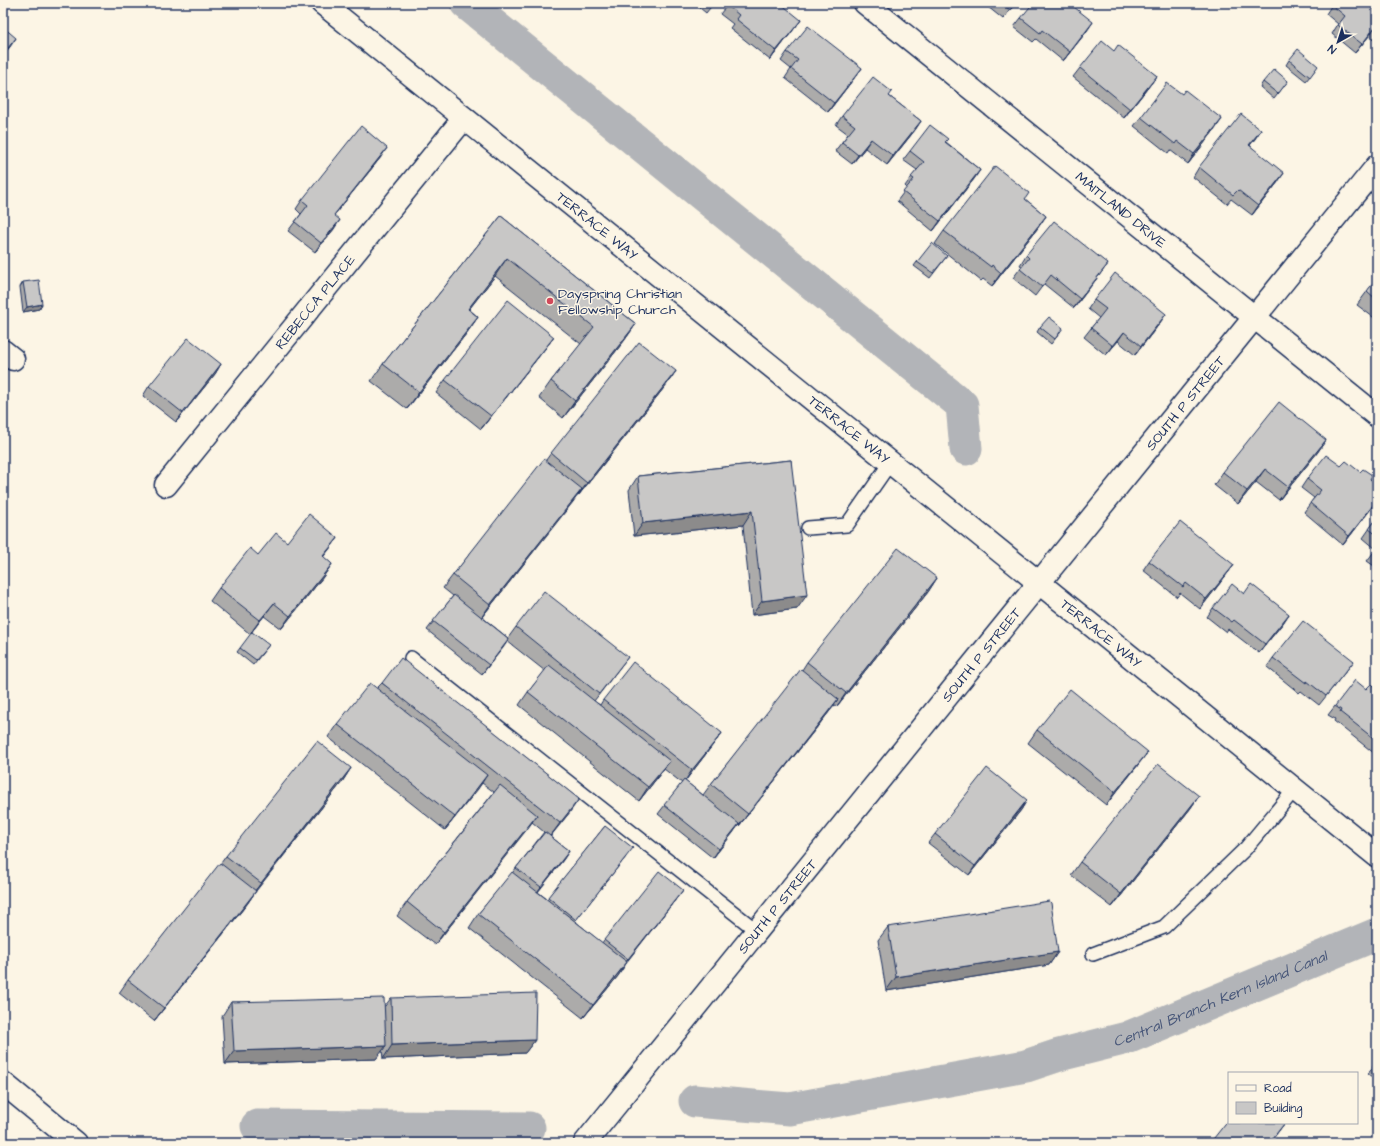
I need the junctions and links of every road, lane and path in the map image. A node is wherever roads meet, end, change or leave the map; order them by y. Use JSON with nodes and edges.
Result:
{"nodes":[{"id":1,"x":322,"y":3,"type":"edge"},
{"id":2,"x":865,"y":3,"type":"edge"},
{"id":3,"x":464,"y":118,"type":"junction"},
{"id":4,"x":1377,"y":166,"type":"edge"},
{"id":5,"x":1254,"y":318,"type":"junction"},
{"id":6,"x":1377,"y":416,"type":"edge"},
{"id":7,"x":890,"y":463,"type":"junction"},
{"id":8,"x":166,"y":485,"type":"dead end"},
{"id":9,"x":808,"y":528,"type":"dead end"},
{"id":10,"x":1039,"y":583,"type":"junction"},
{"id":11,"x":411,"y":658,"type":"dead end"},
{"id":12,"x":1295,"y":789,"type":"junction"},
{"id":13,"x":1377,"y":856,"type":"edge"},
{"id":14,"x":757,"y":931,"type":"junction"},
{"id":15,"x":1093,"y":954,"type":"dead end"},
{"id":16,"x":3,"y":1083,"type":"edge"},
{"id":17,"x":76,"y":1143,"type":"edge"},
{"id":18,"x":585,"y":1143,"type":"edge"}],
"edges":[{"from":1,"to":3,"type":"main road","name":"TERRACE WAY"},
{"from":2,"to":5,"type":"main road","name":"MAITLAND DRIVE"},
{"from":3,"to":7,"type":"main road","name":"TERRACE WAY"},
{"from":3,"to":8,"type":"main road","name":"REBECCA PLACE"},
{"from":4,"to":5,"type":"main road","name":"SOUTH P STREET"},
{"from":5,"to":6,"type":"main road","name":"MAITLAND DRIVE"},
{"from":5,"to":10,"type":"main road","name":"SOUTH P STREET"},
{"from":7,"to":9,"type":"lane"},
{"from":7,"to":10,"type":"main road","name":"TERRACE WAY"},
{"from":10,"to":12,"type":"main road","name":"TERRACE WAY"},
{"from":10,"to":14,"type":"main road","name":"SOUTH P STREET"},
{"from":11,"to":14,"type":"lane"},
{"from":12,"to":13,"type":"main road","name":"TERRACE WAY"},
{"from":12,"to":15,"type":"lane"},
{"from":14,"to":18,"type":"main road","name":"SOUTH P STREET"},
{"from":16,"to":17,"type":"main road"}]}
